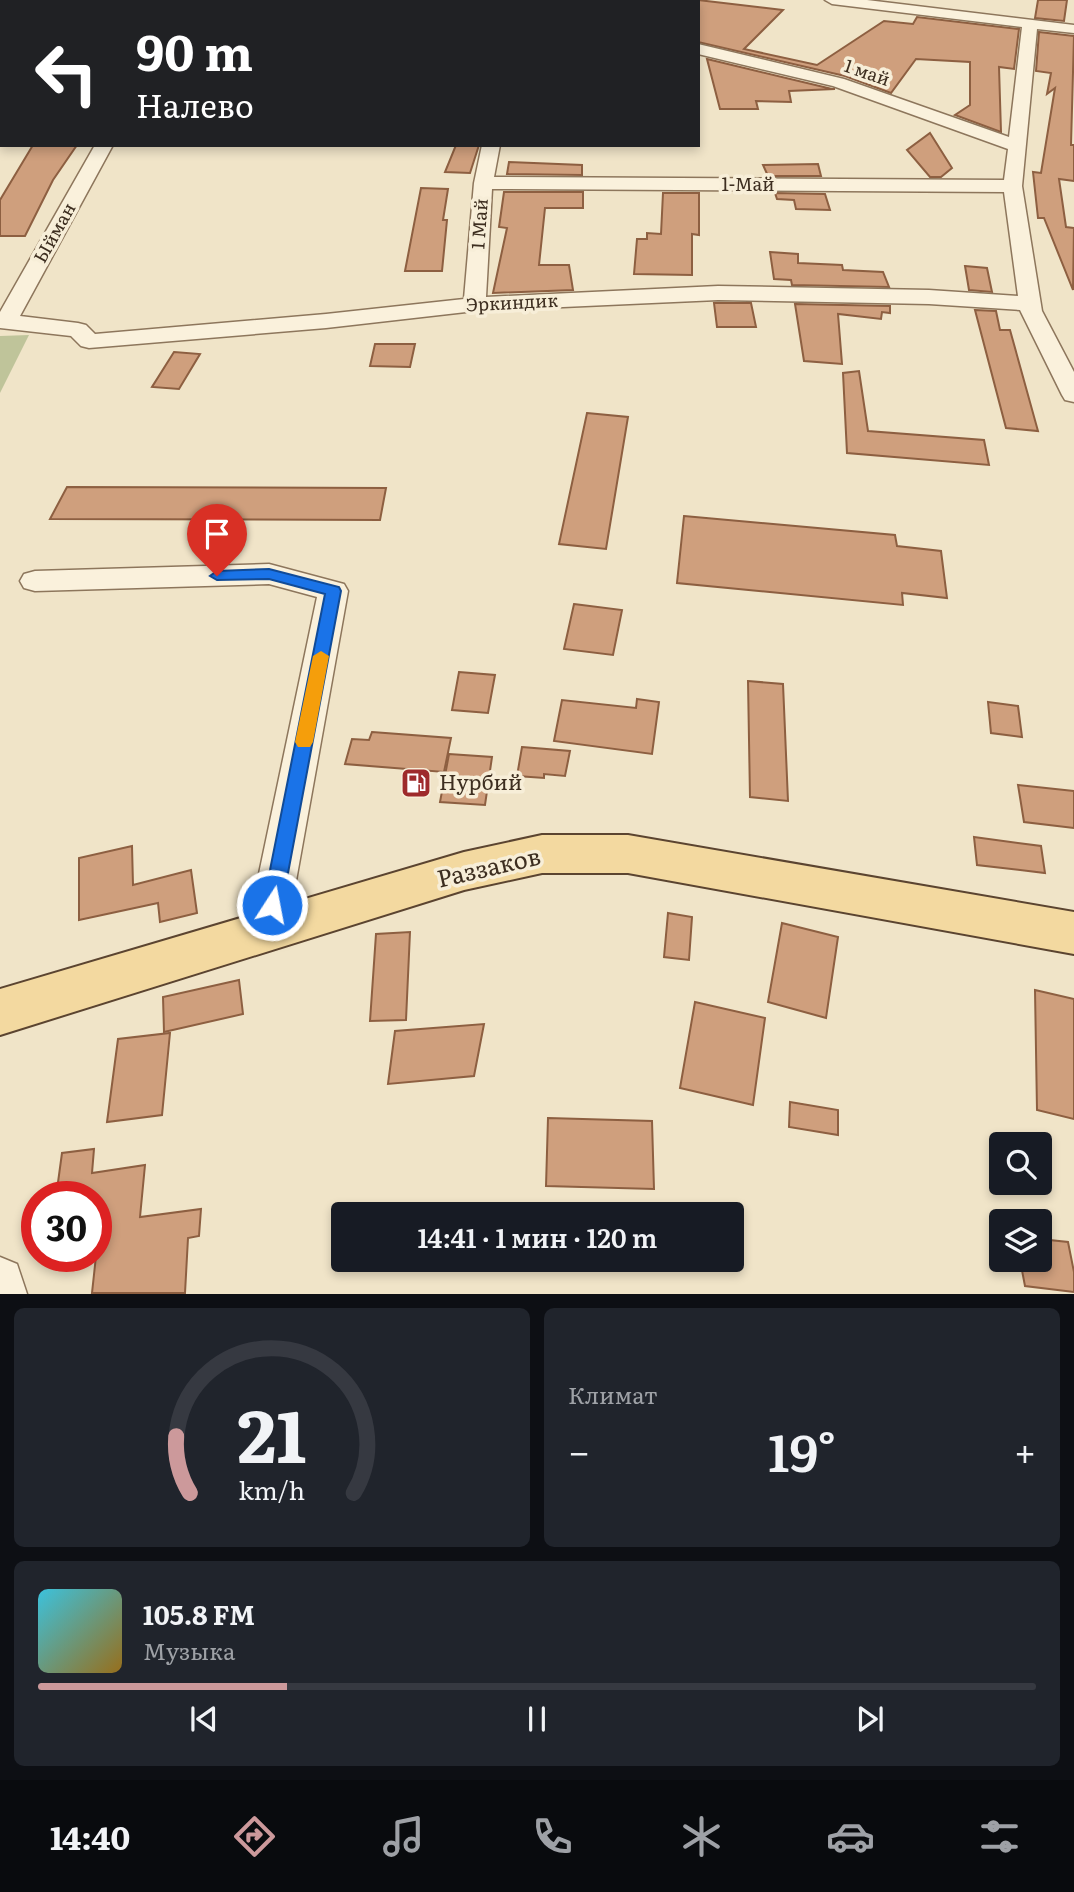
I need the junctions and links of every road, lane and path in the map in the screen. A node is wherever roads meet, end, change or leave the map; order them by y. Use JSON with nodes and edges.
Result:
{"nodes":[{"id":1,"x":832,"y":0,"type":"edge"},
{"id":2,"x":1030,"y":25,"type":"junction"},
{"id":3,"x":1074,"y":29,"type":"edge"},
{"id":4,"x":700,"y":49,"type":"edge"},
{"id":5,"x":103,"y":147,"type":"edge"},
{"id":6,"x":491,"y":147,"type":"edge"},
{"id":7,"x":1018,"y":147,"type":"junction"},
{"id":8,"x":483,"y":183,"type":"junction"},
{"id":9,"x":1013,"y":186,"type":"junction"},
{"id":10,"x":475,"y":304,"type":"junction"},
{"id":11,"x":1031,"y":304,"type":"junction"},
{"id":12,"x":3,"y":321,"type":"edge"},
{"id":13,"x":1074,"y":395,"type":"edge"},
{"id":14,"x":35,"y":581,"type":"dead end"},
{"id":15,"x":267,"y":931,"type":"junction"},
{"id":16,"x":1074,"y":933,"type":"edge"},
{"id":17,"x":0,"y":1012,"type":"edge"}],
"edges":[{"from":1,"to":2,"type":"street"},
{"from":2,"to":3,"type":"street"},
{"from":2,"to":7,"type":"street"},
{"from":4,"to":7,"type":"street","name":"1 май"},
{"from":5,"to":12,"type":"street","name":"Ыйман"},
{"from":6,"to":8,"type":"street","name":"1 Май"},
{"from":7,"to":9,"type":"street"},
{"from":8,"to":9,"type":"street","name":"1-Май"},
{"from":8,"to":10,"type":"street","name":"1 Май"},
{"from":9,"to":11,"type":"street"},
{"from":10,"to":11,"type":"street","name":"Эркиндик"},
{"from":10,"to":12,"type":"street","name":"Эркиндик"},
{"from":11,"to":13,"type":"street"},
{"from":14,"to":15,"type":"street"},
{"from":15,"to":16,"type":"main road","name":"Раззаков"},
{"from":15,"to":17,"type":"main road","name":"Раззаков"}]}
